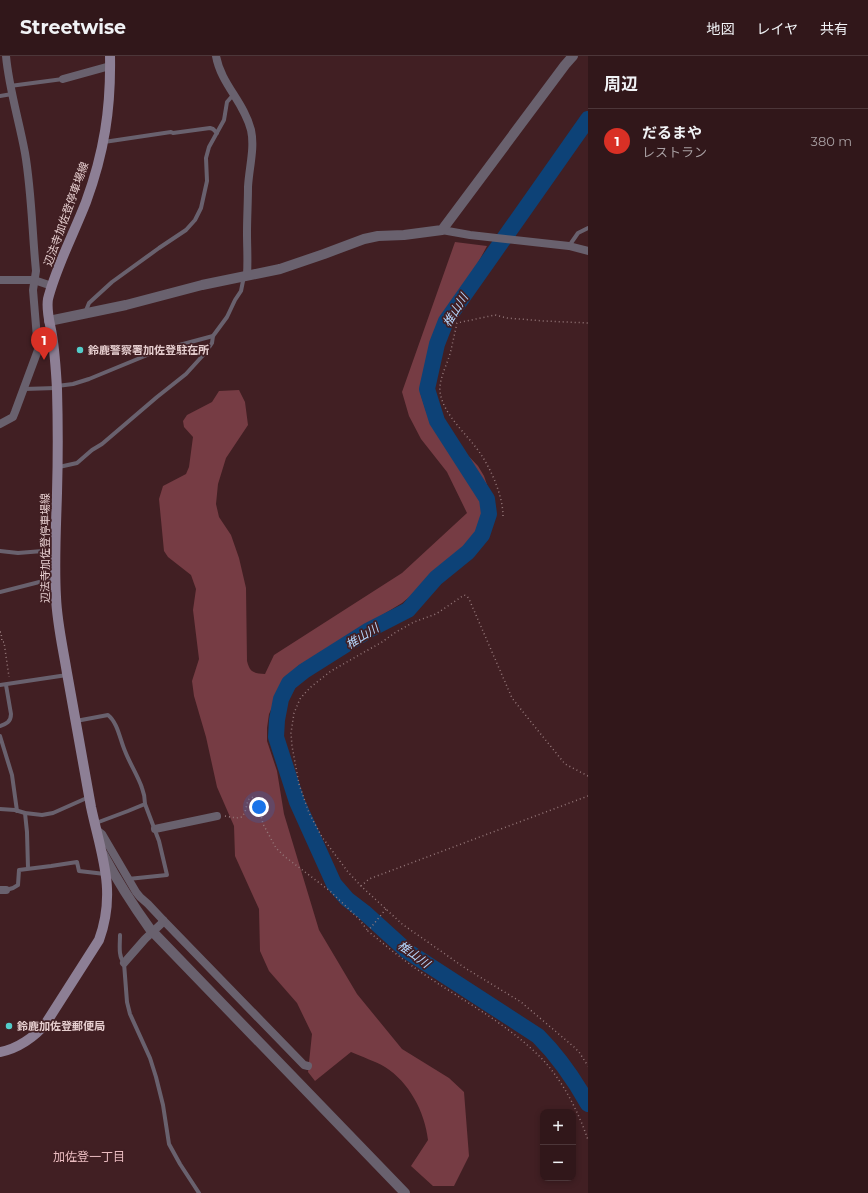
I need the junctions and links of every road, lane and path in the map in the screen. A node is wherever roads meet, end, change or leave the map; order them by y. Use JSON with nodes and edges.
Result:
{"nodes":[{"id":1,"x":6,"y":56,"type":"edge"},
{"id":2,"x":216,"y":56,"type":"edge"},
{"id":3,"x":573,"y":56,"type":"edge"},
{"id":4,"x":110,"y":61,"type":"edge"},
{"id":5,"x":63,"y":79,"type":"joint"},
{"id":6,"x":11,"y":90,"type":"junction"},
{"id":7,"x":234,"y":94,"type":"junction"},
{"id":8,"x":0,"y":96,"type":"edge"},
{"id":9,"x":216,"y":133,"type":"junction"},
{"id":10,"x":104,"y":142,"type":"junction"},
{"id":11,"x":588,"y":228,"type":"edge"},
{"id":12,"x":442,"y":230,"type":"junction"},
{"id":13,"x":569,"y":246,"type":"junction"},
{"id":14,"x":588,"y":251,"type":"edge"},
{"id":15,"x":246,"y":276,"type":"junction"},
{"id":16,"x":1,"y":279,"type":"edge"},
{"id":17,"x":34,"y":280,"type":"junction"},
{"id":18,"x":52,"y":286,"type":"junction"},
{"id":19,"x":85,"y":313,"type":"junction"},
{"id":20,"x":49,"y":321,"type":"junction"},
{"id":21,"x":588,"y":323,"type":"edge"},
{"id":22,"x":213,"y":336,"type":"junction"},
{"id":23,"x":57,"y":387,"type":"junction"},
{"id":24,"x":24,"y":389,"type":"junction"},
{"id":25,"x":0,"y":424,"type":"edge"},
{"id":26,"x":58,"y":467,"type":"junction"},
{"id":27,"x":503,"y":516,"type":"dead end"},
{"id":28,"x":56,"y":550,"type":"junction"},
{"id":29,"x":0,"y":551,"type":"edge"},
{"id":30,"x":55,"y":578,"type":"junction"},
{"id":31,"x":0,"y":592,"type":"edge"},
{"id":32,"x":0,"y":632,"type":"edge"},
{"id":33,"x":68,"y":675,"type":"junction"},
{"id":34,"x":0,"y":685,"type":"edge"},
{"id":35,"x":8,"y":685,"type":"junction"},
{"id":36,"x":75,"y":721,"type":"junction"},
{"id":37,"x":0,"y":726,"type":"edge"},
{"id":38,"x":0,"y":736,"type":"edge"},
{"id":39,"x":588,"y":776,"type":"edge"},
{"id":40,"x":588,"y":796,"type":"edge"},
{"id":41,"x":90,"y":797,"type":"junction"},
{"id":42,"x":145,"y":804,"type":"junction"},
{"id":43,"x":0,"y":809,"type":"edge"},
{"id":44,"x":17,"y":811,"type":"junction"},
{"id":45,"x":25,"y":813,"type":"junction"},
{"id":46,"x":217,"y":816,"type":"joint"},
{"id":47,"x":96,"y":826,"type":"junction"},
{"id":48,"x":154,"y":829,"type":"junction"},
{"id":49,"x":103,"y":853,"type":"junction"},
{"id":50,"x":28,"y":868,"type":"junction"},
{"id":51,"x":106,"y":874,"type":"junction"},
{"id":52,"x":128,"y":879,"type":"junction"},
{"id":53,"x":361,"y":886,"type":"junction"},
{"id":54,"x":3,"y":890,"type":"edge"},
{"id":55,"x":386,"y":908,"type":"junction"},
{"id":56,"x":162,"y":922,"type":"junction"},
{"id":57,"x":368,"y":930,"type":"junction"},
{"id":58,"x":120,"y":935,"type":"dead end"},
{"id":59,"x":124,"y":963,"type":"junction"},
{"id":60,"x":0,"y":1052,"type":"edge"},
{"id":61,"x":308,"y":1066,"type":"dead end"},
{"id":62,"x":588,"y":1066,"type":"edge"},
{"id":63,"x":588,"y":1140,"type":"edge"},
{"id":64,"x":199,"y":1193,"type":"edge"},
{"id":65,"x":405,"y":1193,"type":"edge"}],
"edges":[{"from":1,"to":6,"type":"street"},
{"from":2,"to":7,"type":"street"},
{"from":3,"to":12,"type":"street"},
{"from":4,"to":5,"type":"street"},
{"from":4,"to":10,"type":"main road","name":"辺法寺加佐登停車場線"},
{"from":5,"to":6,"type":"lane"},
{"from":6,"to":8,"type":"lane"},
{"from":6,"to":17,"type":"street"},
{"from":7,"to":9,"type":"lane"},
{"from":7,"to":15,"type":"street"},
{"from":9,"to":10,"type":"lane"},
{"from":9,"to":19,"type":"lane"},
{"from":10,"to":18,"type":"main road","name":"辺法寺加佐登停車場線"},
{"from":11,"to":13,"type":"lane"},
{"from":12,"to":13,"type":"street"},
{"from":12,"to":15,"type":"street"},
{"from":13,"to":14,"type":"street"},
{"from":15,"to":19,"type":"street"},
{"from":15,"to":22,"type":"lane"},
{"from":16,"to":17,"type":"street"},
{"from":17,"to":18,"type":"street"},
{"from":17,"to":24,"type":"street"},
{"from":18,"to":20,"type":"main road","name":"辺法寺加佐登停車場線"},
{"from":19,"to":20,"type":"street"},
{"from":20,"to":23,"type":"main road","name":"辺法寺加佐登停車場線"},
{"from":21,"to":27,"type":"path"},
{"from":22,"to":23,"type":"lane"},
{"from":22,"to":26,"type":"lane"},
{"from":23,"to":24,"type":"lane"},
{"from":23,"to":26,"type":"main road","name":"辺法寺加佐登停車場線"},
{"from":24,"to":25,"type":"street"},
{"from":26,"to":28,"type":"main road","name":"辺法寺加佐登停車場線"},
{"from":28,"to":29,"type":"lane"},
{"from":28,"to":30,"type":"main road","name":"辺法寺加佐登停車場線"},
{"from":30,"to":31,"type":"lane"},
{"from":30,"to":33,"type":"main road","name":"辺法寺加佐登停車場線"},
{"from":32,"to":35,"type":"path"},
{"from":33,"to":35,"type":"lane"},
{"from":33,"to":36,"type":"main road","name":"辺法寺加佐登停車場線"},
{"from":34,"to":35,"type":"lane"},
{"from":35,"to":37,"type":"lane"},
{"from":36,"to":41,"type":"main road","name":"辺法寺加佐登停車場線"},
{"from":36,"to":42,"type":"lane"},
{"from":38,"to":44,"type":"lane"},
{"from":39,"to":53,"type":"path"},
{"from":40,"to":53,"type":"path"},
{"from":41,"to":45,"type":"lane"},
{"from":41,"to":47,"type":"main road","name":"辺法寺加佐登停車場線"},
{"from":42,"to":47,"type":"lane"},
{"from":42,"to":48,"type":"lane"},
{"from":43,"to":44,"type":"lane"},
{"from":44,"to":45,"type":"lane"},
{"from":45,"to":50,"type":"lane"},
{"from":46,"to":48,"type":"street"},
{"from":46,"to":57,"type":"path"},
{"from":47,"to":49,"type":"main road","name":"辺法寺加佐登停車場線"},
{"from":47,"to":52,"type":"street"},
{"from":48,"to":52,"type":"lane"},
{"from":49,"to":51,"type":"main road","name":"辺法寺加佐登停車場線"},
{"from":49,"to":65,"type":"street"},
{"from":50,"to":51,"type":"lane"},
{"from":50,"to":54,"type":"lane"},
{"from":51,"to":60,"type":"main road","name":"辺法寺加佐登停車場線"},
{"from":52,"to":56,"type":"street"},
{"from":53,"to":55,"type":"path"},
{"from":55,"to":57,"type":"path"},
{"from":55,"to":62,"type":"path"},
{"from":56,"to":59,"type":"street"},
{"from":56,"to":61,"type":"street"},
{"from":57,"to":63,"type":"path"},
{"from":58,"to":59,"type":"lane"},
{"from":59,"to":64,"type":"lane"}]}
